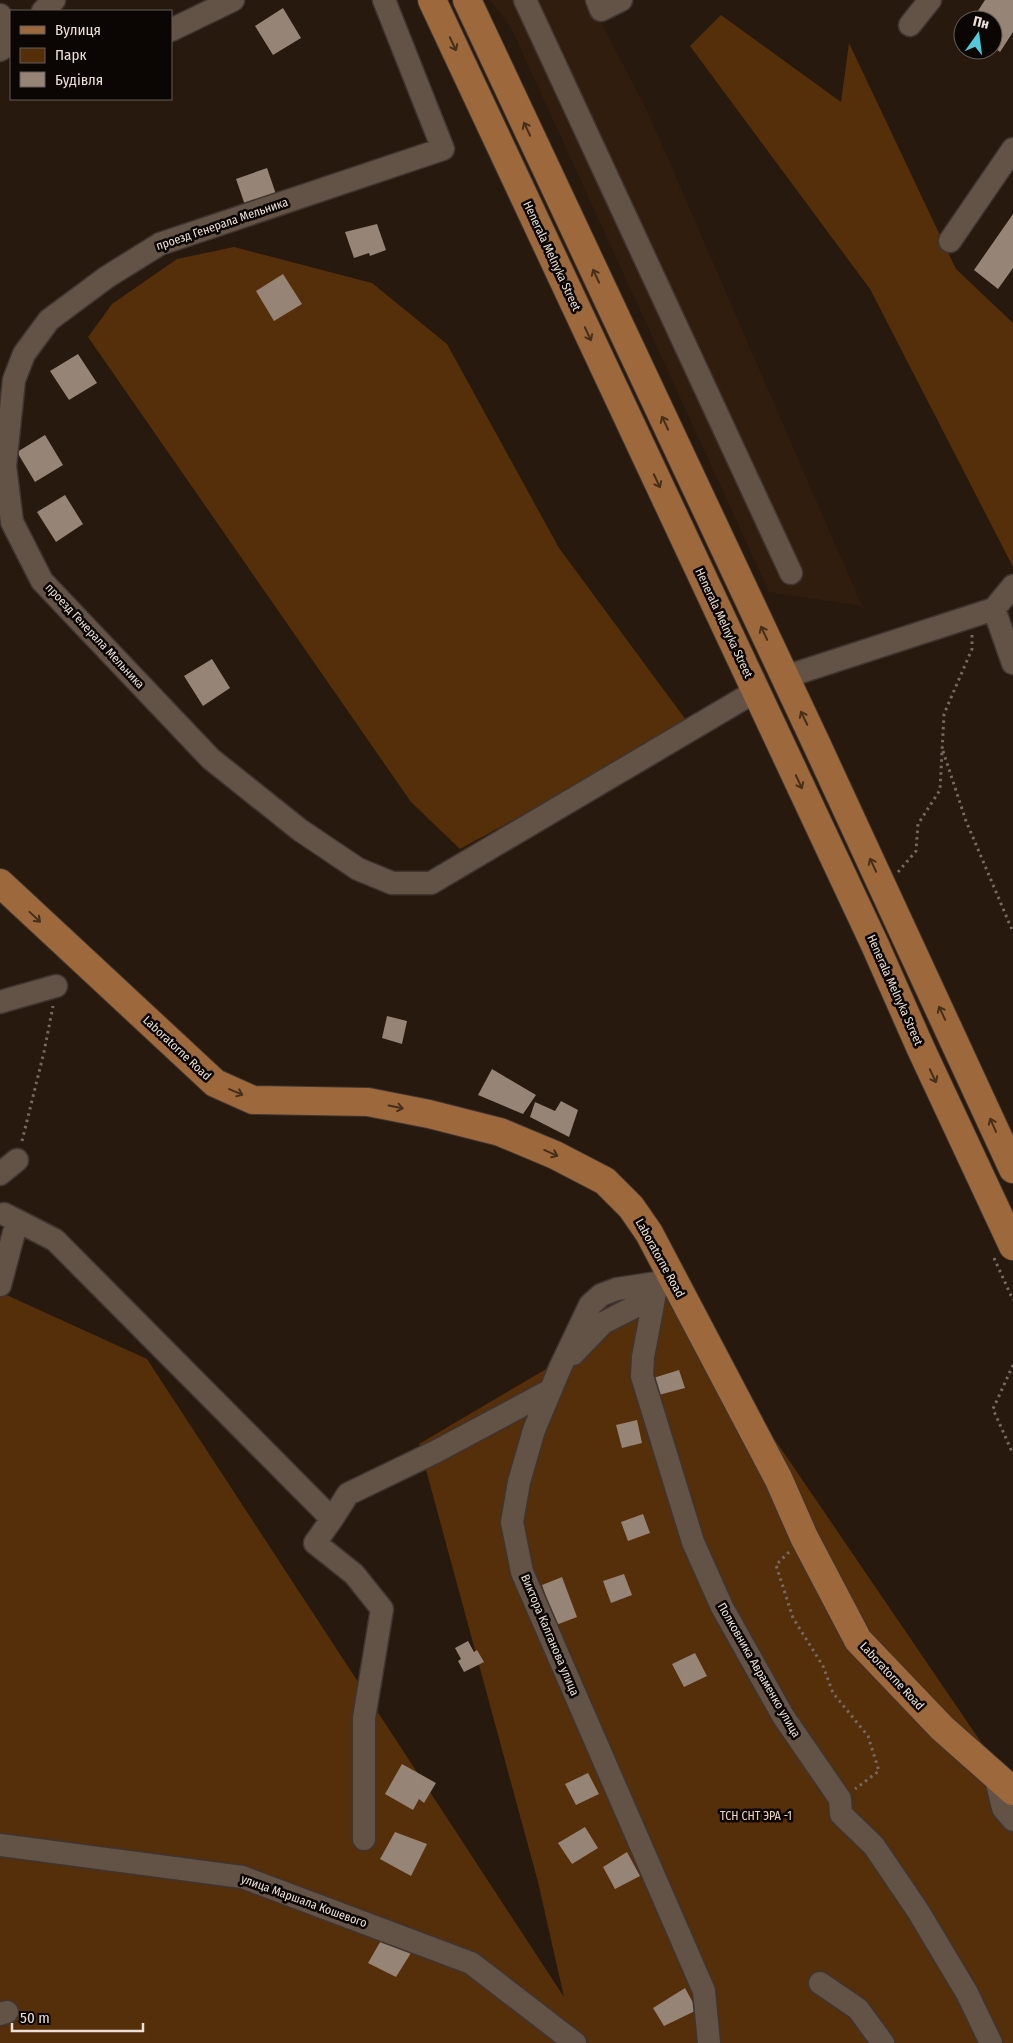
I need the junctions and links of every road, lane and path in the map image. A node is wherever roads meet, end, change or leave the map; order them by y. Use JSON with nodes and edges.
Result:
{"nodes":[{"id":1,"x":54,"y":0,"type":"edge"},
{"id":2,"x":233,"y":0,"type":"edge"},
{"id":3,"x":384,"y":0,"type":"edge"},
{"id":4,"x":432,"y":0,"type":"edge"},
{"id":5,"x":467,"y":0,"type":"edge"},
{"id":6,"x":525,"y":0,"type":"edge"},
{"id":7,"x":597,"y":0,"type":"edge"},
{"id":8,"x":621,"y":0,"type":"edge"},
{"id":9,"x":930,"y":0,"type":"edge"},
{"id":10,"x":43,"y":10,"type":"edge"},
{"id":11,"x":0,"y":15,"type":"edge"},
{"id":12,"x":910,"y":25,"type":"dead end"},
{"id":13,"x":172,"y":30,"type":"edge"},
{"id":14,"x":10,"y":32,"type":"edge"},
{"id":15,"x":1013,"y":150,"type":"edge"},
{"id":16,"x":950,"y":241,"type":"dead end"},
{"id":17,"x":791,"y":573,"type":"dead end"},
{"id":18,"x":1013,"y":586,"type":"edge"},
{"id":19,"x":994,"y":610,"type":"junction"},
{"id":20,"x":973,"y":616,"type":"junction"},
{"id":21,"x":1013,"y":663,"type":"edge"},
{"id":22,"x":785,"y":678,"type":"junction"},
{"id":23,"x":756,"y":691,"type":"junction"},
{"id":24,"x":942,"y":748,"type":"junction"},
{"id":25,"x":897,"y":874,"type":"dead end"},
{"id":26,"x":0,"y":883,"type":"edge"},
{"id":27,"x":1013,"y":932,"type":"edge"},
{"id":28,"x":56,"y":986,"type":"joint"},
{"id":29,"x":0,"y":1002,"type":"edge"},
{"id":30,"x":18,"y":1160,"type":"joint"},
{"id":31,"x":1013,"y":1169,"type":"edge"},
{"id":32,"x":0,"y":1174,"type":"edge"},
{"id":33,"x":1013,"y":1246,"type":"edge"},
{"id":34,"x":0,"y":1285,"type":"edge"},
{"id":35,"x":661,"y":1286,"type":"junction"},
{"id":36,"x":1013,"y":1365,"type":"edge"},
{"id":37,"x":551,"y":1390,"type":"junction"},
{"id":38,"x":1013,"y":1454,"type":"edge"},
{"id":39,"x":332,"y":1519,"type":"junction"},
{"id":40,"x":804,"y":1537,"type":"junction"},
{"id":41,"x":1004,"y":1783,"type":"edge"},
{"id":42,"x":840,"y":1799,"type":"junction"},
{"id":43,"x":1013,"y":1820,"type":"edge"},
{"id":44,"x":364,"y":1840,"type":"dead end"},
{"id":45,"x":0,"y":1846,"type":"edge"},
{"id":46,"x":820,"y":1983,"type":"dead end"},
{"id":47,"x":575,"y":2043,"type":"edge"},
{"id":48,"x":709,"y":2043,"type":"edge"},
{"id":49,"x":883,"y":2043,"type":"edge"},
{"id":50,"x":991,"y":2043,"type":"edge"}],
"edges":[{"from":1,"to":10,"type":"street"},
{"from":2,"to":13,"type":"street"},
{"from":3,"to":23,"type":"street","name":"проезд Генерала Мельника"},
{"from":4,"to":23,"type":"main road","name":"Henerala Melnyka Street","one_way":true},
{"from":22,"to":5,"type":"main road","one_way":true},
{"from":6,"to":17,"type":"street"},
{"from":7,"to":8,"type":"street"},
{"from":9,"to":12,"type":"street"},
{"from":11,"to":14,"type":"street"},
{"from":15,"to":16,"type":"street"},
{"from":18,"to":19,"type":"street"},
{"from":19,"to":20,"type":"street"},
{"from":19,"to":21,"type":"street"},
{"from":20,"to":22,"type":"street"},
{"from":20,"to":24,"type":"path"},
{"from":22,"to":23,"type":"main road"},
{"from":31,"to":22,"type":"main road","one_way":true},
{"from":23,"to":33,"type":"main road","name":"Henerala Melnyka Street","one_way":true},
{"from":24,"to":25,"type":"path"},
{"from":24,"to":27,"type":"path"},
{"from":26,"to":35,"type":"main road","name":"Laboratorne Road","one_way":true},
{"from":28,"to":29,"type":"street"},
{"from":28,"to":30,"type":"path"},
{"from":30,"to":32,"type":"street"},
{"from":34,"to":39,"type":"street"},
{"from":35,"to":37,"type":"street","name":"Виктора Калганова улица"},
{"from":35,"to":40,"type":"main road","name":"Laboratorne Road"},
{"from":35,"to":42,"type":"street","name":"Полковника Авраменко улица"},
{"from":36,"to":38,"type":"path"},
{"from":37,"to":39,"type":"street"},
{"from":37,"to":48,"type":"street","name":"Виктора Калганова улица"},
{"from":39,"to":44,"type":"street"},
{"from":40,"to":41,"type":"main road","name":"Laboratorne Road"},
{"from":40,"to":42,"type":"path"},
{"from":41,"to":43,"type":"street"},
{"from":42,"to":50,"type":"street","name":"Полковника Авраменко улица"},
{"from":45,"to":47,"type":"street","name":"улица Маршала Кошевого"},
{"from":46,"to":49,"type":"street"}]}
